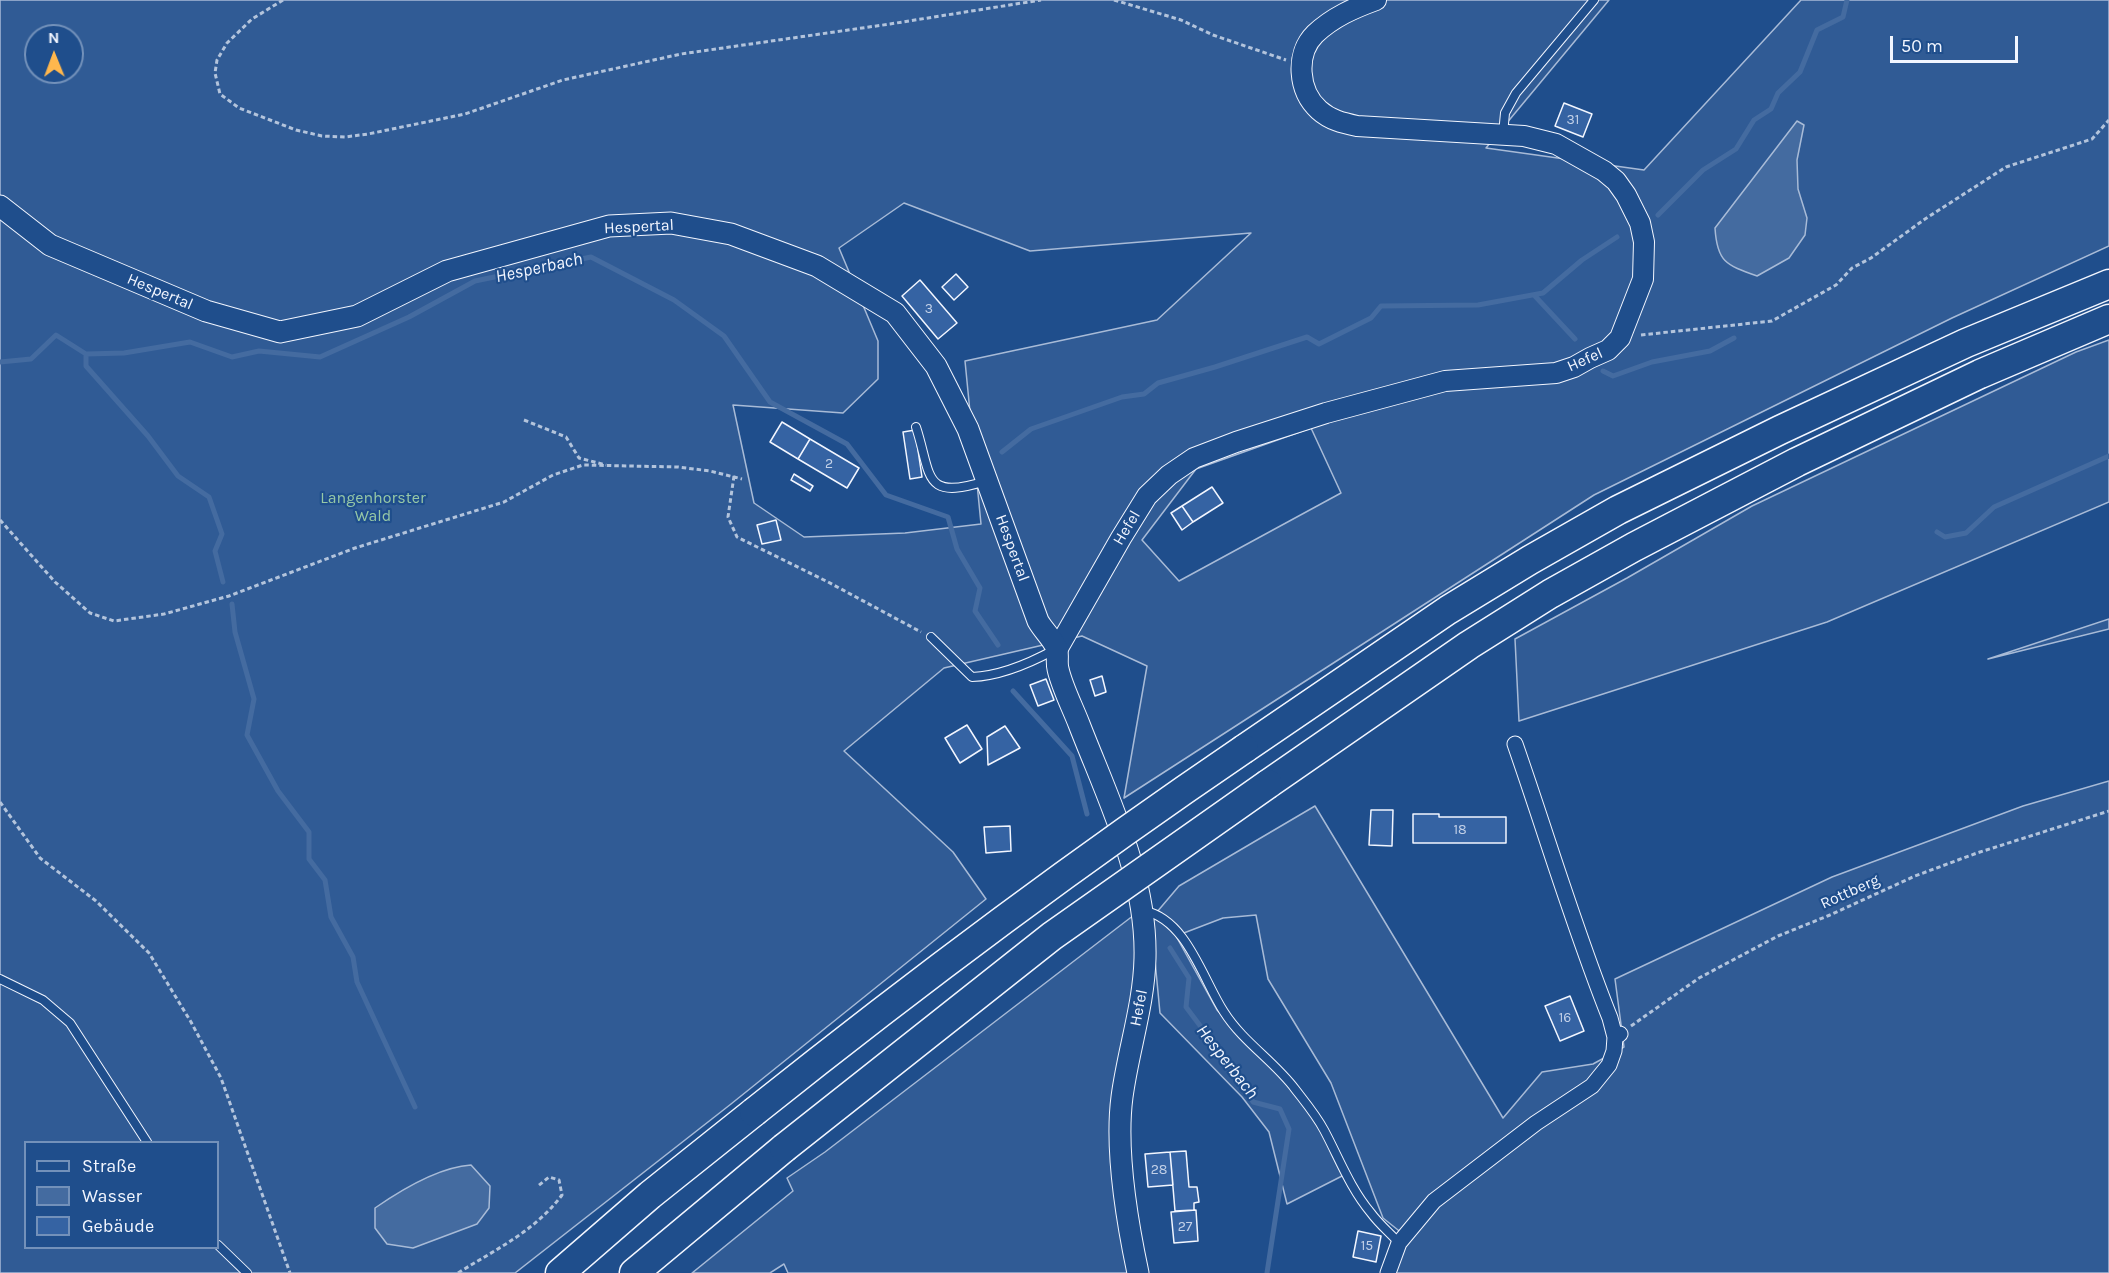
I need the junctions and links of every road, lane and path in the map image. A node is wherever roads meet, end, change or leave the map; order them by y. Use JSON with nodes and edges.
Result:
{"nodes":[{"id":1,"x":283,"y":0,"type":"edge"},
{"id":2,"x":1041,"y":0,"type":"edge"},
{"id":3,"x":1114,"y":0,"type":"edge"},
{"id":4,"x":1376,"y":0,"type":"edge"},
{"id":5,"x":1594,"y":0,"type":"edge"},
{"id":6,"x":1292,"y":62,"type":"dead end"},
{"id":7,"x":2109,"y":120,"type":"edge"},
{"id":8,"x":1503,"y":134,"type":"junction"},
{"id":9,"x":0,"y":206,"type":"edge"},
{"id":10,"x":2109,"y":285,"type":"edge"},
{"id":11,"x":2109,"y":319,"type":"edge"},
{"id":12,"x":1620,"y":338,"type":"junction"},
{"id":13,"x":524,"y":420,"type":"dead end"},
{"id":14,"x":916,"y":427,"type":"dead end"},
{"id":15,"x":613,"y":467,"type":"junction"},
{"id":16,"x":734,"y":476,"type":"junction"},
{"id":17,"x":742,"y":479,"type":"dead end"},
{"id":18,"x":987,"y":481,"type":"junction"},
{"id":19,"x":0,"y":520,"type":"edge"},
{"id":20,"x":931,"y":637,"type":"joint"},
{"id":21,"x":1058,"y":648,"type":"junction"},
{"id":22,"x":1515,"y":744,"type":"dead end"},
{"id":23,"x":0,"y":802,"type":"edge"},
{"id":24,"x":2109,"y":812,"type":"edge"},
{"id":25,"x":1143,"y":911,"type":"junction"},
{"id":26,"x":0,"y":979,"type":"edge"},
{"id":27,"x":1618,"y":1036,"type":"junction"},
{"id":28,"x":146,"y":1141,"type":"edge"},
{"id":29,"x":537,"y":1186,"type":"dead end"},
{"id":30,"x":1399,"y":1243,"type":"junction"},
{"id":31,"x":219,"y":1246,"type":"edge"},
{"id":32,"x":247,"y":1273,"type":"edge"},
{"id":33,"x":290,"y":1273,"type":"edge"},
{"id":34,"x":458,"y":1273,"type":"edge"},
{"id":35,"x":560,"y":1273,"type":"edge"},
{"id":36,"x":634,"y":1273,"type":"edge"},
{"id":37,"x":1138,"y":1273,"type":"edge"},
{"id":38,"x":1388,"y":1273,"type":"edge"}],
"edges":[{"from":1,"to":2,"type":"path"},
{"from":3,"to":6,"type":"path"},
{"from":4,"to":8,"type":"street","name":"Hefel"},
{"from":5,"to":8,"type":"lane"},
{"from":7,"to":12,"type":"path"},
{"from":8,"to":12,"type":"street","name":"Hefel"},
{"from":9,"to":18,"type":"main road","name":"Hespertal"},
{"from":10,"to":35,"type":"highway","bridge":true},
{"from":11,"to":36,"type":"highway","bridge":true},
{"from":12,"to":21,"type":"street","name":"Hefel"},
{"from":13,"to":15,"type":"path"},
{"from":14,"to":18,"type":"lane"},
{"from":15,"to":16,"type":"path"},
{"from":15,"to":19,"type":"path"},
{"from":16,"to":17,"type":"path"},
{"from":16,"to":20,"type":"path"},
{"from":18,"to":21,"type":"main road","name":"Hespertal"},
{"from":20,"to":21,"type":"lane"},
{"from":21,"to":25,"type":"main road","name":"Hefel"},
{"from":22,"to":27,"type":"street"},
{"from":23,"to":33,"type":"path"},
{"from":24,"to":27,"type":"path","name":"Rottberg"},
{"from":25,"to":30,"type":"lane"},
{"from":25,"to":37,"type":"main road","name":"Hefel"},
{"from":26,"to":28,"type":"lane"},
{"from":27,"to":30,"type":"street"},
{"from":29,"to":34,"type":"path"},
{"from":30,"to":38,"type":"street"},
{"from":31,"to":32,"type":"lane"}]}
